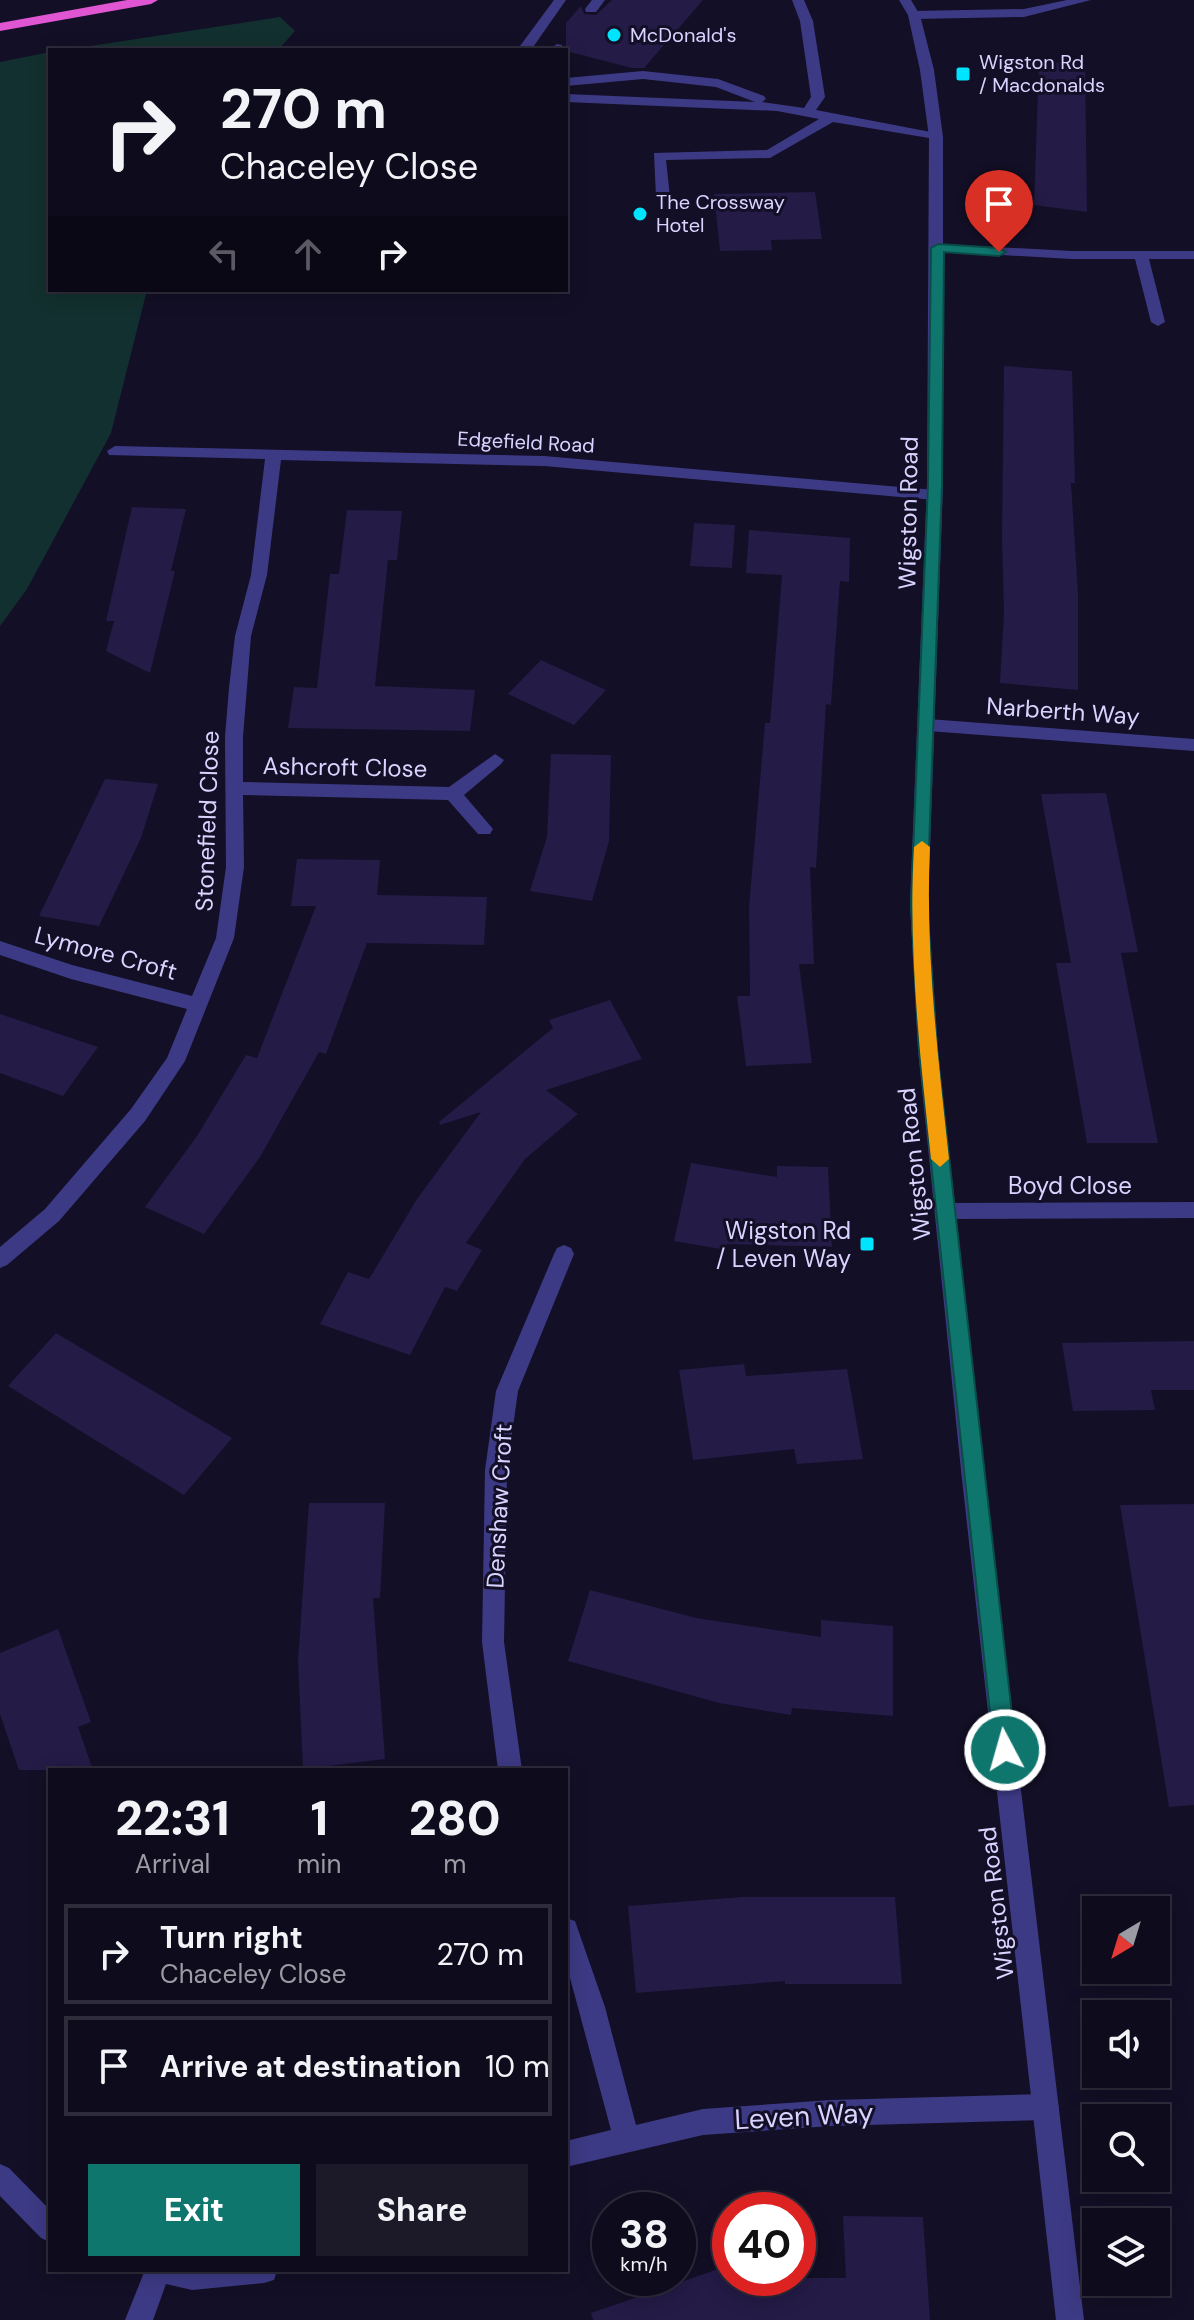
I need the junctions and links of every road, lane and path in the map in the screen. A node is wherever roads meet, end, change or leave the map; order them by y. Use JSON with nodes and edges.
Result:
{"nodes":[{"id":1,"x":151,"y":0,"type":"edge"},
{"id":2,"x":560,"y":0,"type":"edge"},
{"id":3,"x":798,"y":0,"type":"edge"},
{"id":4,"x":905,"y":0,"type":"edge"},
{"id":5,"x":996,"y":0,"type":"edge"},
{"id":6,"x":1076,"y":1,"type":"edge"},
{"id":7,"x":990,"y":14,"type":"junction"},
{"id":8,"x":914,"y":15,"type":"junction"},
{"id":9,"x":0,"y":27,"type":"edge"},
{"id":10,"x":525,"y":48,"type":"edge"},
{"id":11,"x":568,"y":82,"type":"edge"},
{"id":12,"x":568,"y":98,"type":"edge"},
{"id":13,"x":777,"y":107,"type":"junction"},
{"id":14,"x":809,"y":111,"type":"junction"},
{"id":15,"x":830,"y":118,"type":"junction"},
{"id":16,"x":936,"y":137,"type":"junction"},
{"id":17,"x":663,"y":197,"type":"dead end"},
{"id":18,"x":938,"y":248,"type":"junction"},
{"id":19,"x":1194,"y":255,"type":"edge"},
{"id":20,"x":1141,"y":256,"type":"junction"},
{"id":21,"x":1158,"y":322,"type":"dead end"},
{"id":22,"x":115,"y":451,"type":"dead end"},
{"id":23,"x":274,"y":454,"type":"junction"},
{"id":24,"x":935,"y":495,"type":"junction"},
{"id":25,"x":928,"y":725,"type":"junction"},
{"id":26,"x":1194,"y":745,"type":"edge"},
{"id":27,"x":495,"y":760,"type":"dead end"},
{"id":28,"x":235,"y":788,"type":"junction"},
{"id":29,"x":453,"y":794,"type":"junction"},
{"id":30,"x":484,"y":829,"type":"dead end"},
{"id":31,"x":0,"y":948,"type":"edge"},
{"id":32,"x":199,"y":1005,"type":"junction"},
{"id":33,"x":1194,"y":1210,"type":"edge"},
{"id":34,"x":946,"y":1211,"type":"junction"},
{"id":35,"x":564,"y":1254,"type":"dead end"},
{"id":36,"x":0,"y":1259,"type":"edge"},
{"id":37,"x":510,"y":1768,"type":"edge"},
{"id":38,"x":568,"y":1935,"type":"edge"},
{"id":39,"x":1046,"y":2107,"type":"junction"},
{"id":40,"x":626,"y":2137,"type":"junction"},
{"id":41,"x":568,"y":2153,"type":"edge"},
{"id":42,"x":0,"y":2177,"type":"edge"},
{"id":43,"x":48,"y":2227,"type":"edge"},
{"id":44,"x":157,"y":2272,"type":"edge"},
{"id":45,"x":172,"y":2272,"type":"edge"},
{"id":46,"x":243,"y":2272,"type":"edge"},
{"id":47,"x":139,"y":2320,"type":"edge"},
{"id":48,"x":1070,"y":2320,"type":"edge"}],
"edges":[{"from":1,"to":9,"type":"highway"},
{"from":2,"to":10,"type":"street"},
{"from":3,"to":14,"type":"street"},
{"from":4,"to":8,"type":"street","name":"Wigston Road"},
{"from":5,"to":7,"type":"street"},
{"from":6,"to":7,"type":"street"},
{"from":7,"to":8,"type":"street"},
{"from":8,"to":16,"type":"street","name":"Wigston Road"},
{"from":11,"to":13,"type":"street"},
{"from":12,"to":13,"type":"street"},
{"from":13,"to":14,"type":"street"},
{"from":14,"to":15,"type":"street"},
{"from":15,"to":16,"type":"street"},
{"from":15,"to":17,"type":"street"},
{"from":16,"to":18,"type":"street","name":"Wigston Road"},
{"from":18,"to":20,"type":"street"},
{"from":18,"to":24,"type":"street","name":"Wigston Road"},
{"from":19,"to":20,"type":"street"},
{"from":20,"to":21,"type":"street"},
{"from":22,"to":23,"type":"street","name":"Edgefield Road"},
{"from":23,"to":24,"type":"street","name":"Edgefield Road"},
{"from":23,"to":28,"type":"street","name":"Stonefield Close"},
{"from":24,"to":25,"type":"street","name":"Wigston Road"},
{"from":25,"to":26,"type":"street","name":"Narberth Way"},
{"from":25,"to":34,"type":"street","name":"Wigston Road"},
{"from":27,"to":29,"type":"street","name":"Ashcroft Close"},
{"from":28,"to":29,"type":"street","name":"Ashcroft Close"},
{"from":28,"to":32,"type":"street","name":"Stonefield Close"},
{"from":29,"to":30,"type":"street","name":"Ashcroft Close"},
{"from":31,"to":32,"type":"street","name":"Lymore Croft"},
{"from":32,"to":36,"type":"street","name":"Stonefield Close"},
{"from":33,"to":34,"type":"street","name":"Boyd Close"},
{"from":34,"to":39,"type":"street","name":"Wigston Road"},
{"from":35,"to":37,"type":"street","name":"Denshaw Croft"},
{"from":38,"to":40,"type":"street"},
{"from":39,"to":40,"type":"street","name":"Leven Way"},
{"from":39,"to":48,"type":"street","name":"Wigston Road"},
{"from":40,"to":41,"type":"street","name":"Leven Way"},
{"from":42,"to":43,"type":"street"},
{"from":44,"to":47,"type":"street"},
{"from":45,"to":46,"type":"street"}]}
